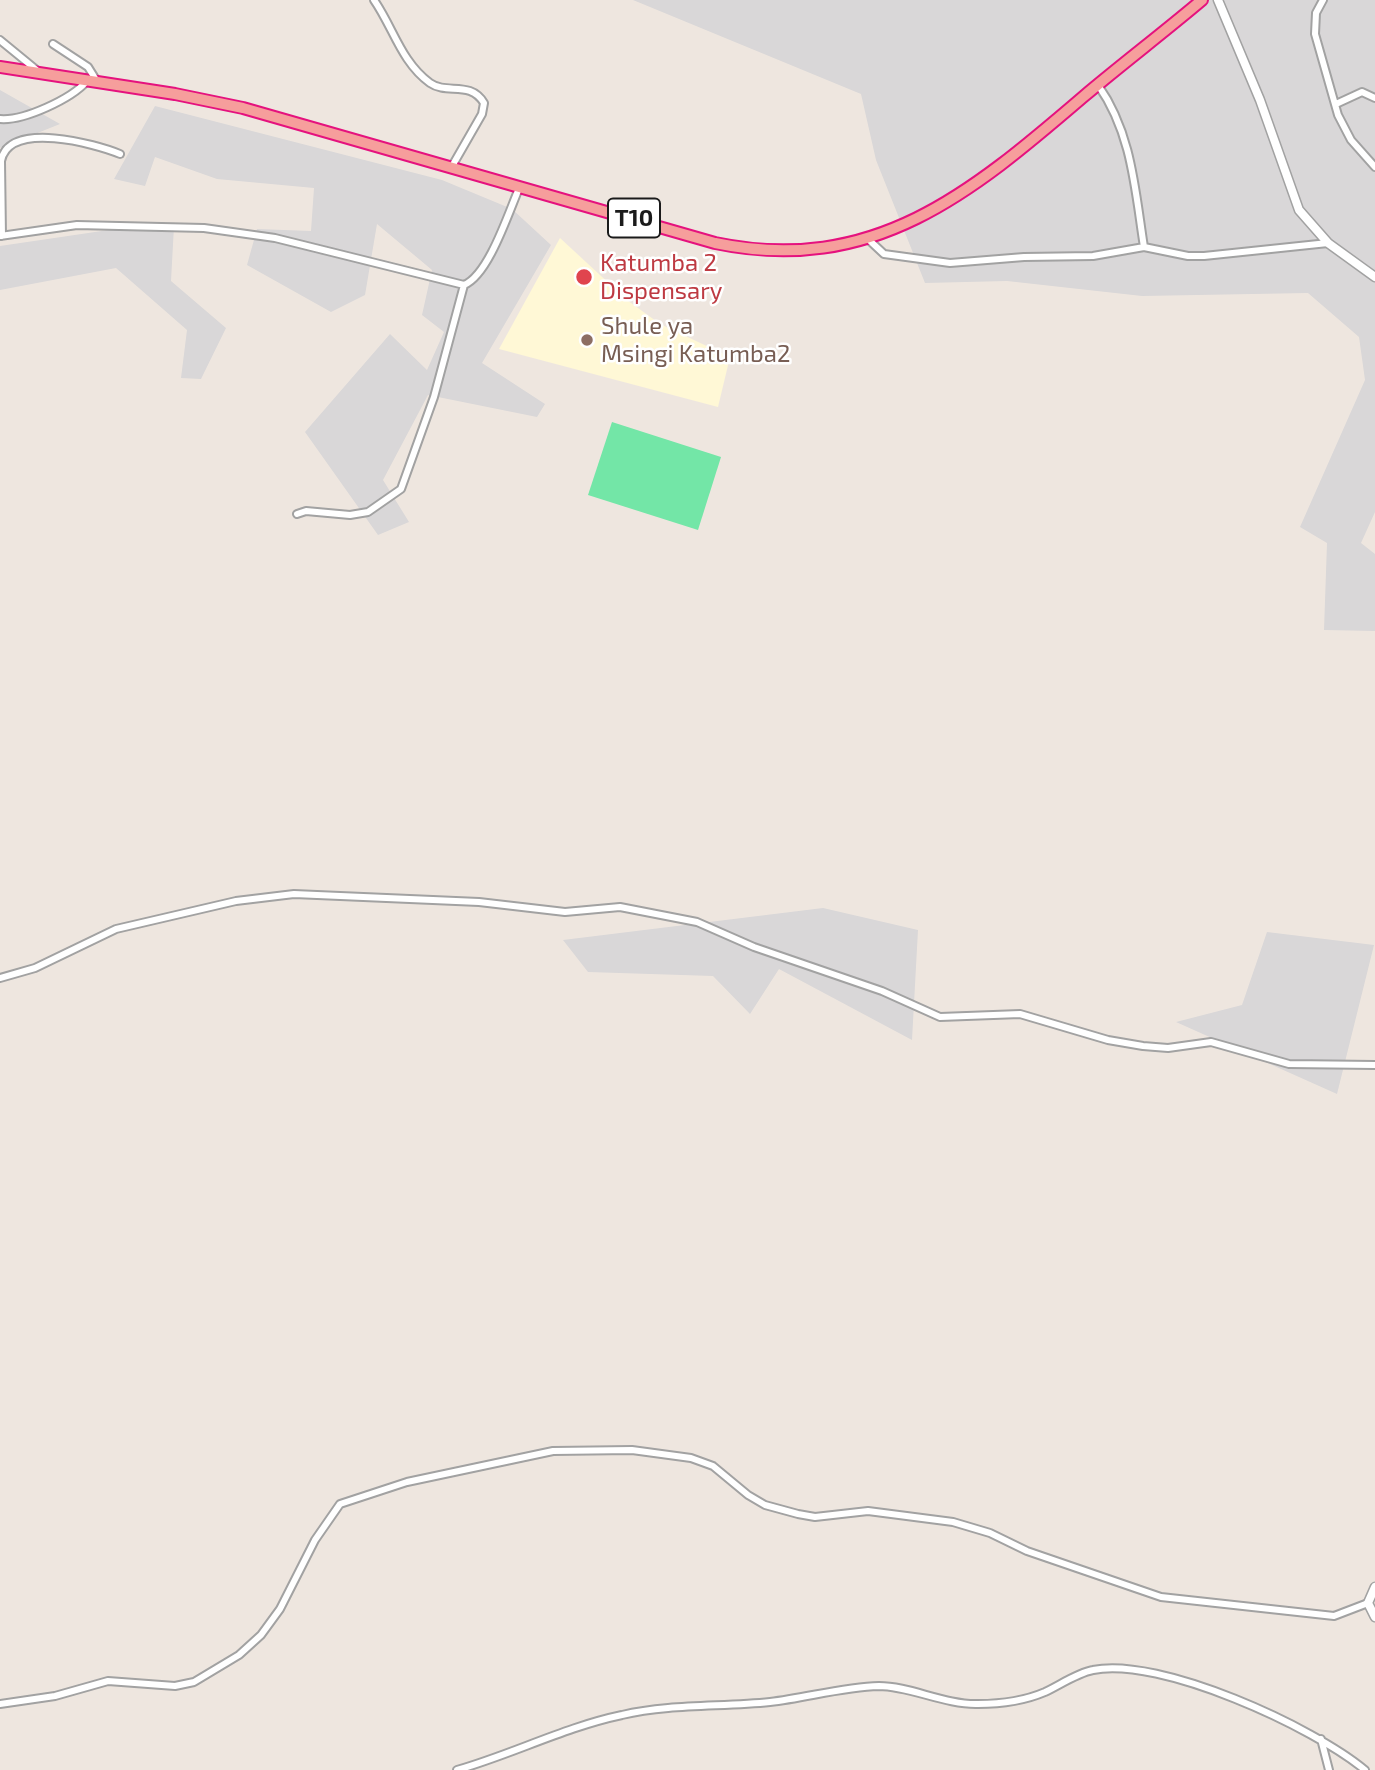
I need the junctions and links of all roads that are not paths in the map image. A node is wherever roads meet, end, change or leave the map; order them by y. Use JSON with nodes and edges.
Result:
{"nodes":[{"id":1,"x":374,"y":0,"type":"edge"},
{"id":2,"x":1202,"y":0,"type":"edge"},
{"id":3,"x":1218,"y":0,"type":"edge"},
{"id":4,"x":1323,"y":0,"type":"edge"},
{"id":5,"x":0,"y":40,"type":"edge"},
{"id":6,"x":53,"y":44,"type":"dead end"},
{"id":7,"x":0,"y":66,"type":"edge"},
{"id":8,"x":40,"y":74,"type":"junction"},
{"id":9,"x":92,"y":82,"type":"junction"},
{"id":10,"x":1098,"y":85,"type":"junction"},
{"id":11,"x":1375,"y":97,"type":"edge"},
{"id":12,"x":1336,"y":104,"type":"junction"},
{"id":13,"x":0,"y":119,"type":"edge"},
{"id":14,"x":120,"y":154,"type":"dead end"},
{"id":15,"x":1375,"y":167,"type":"edge"},
{"id":16,"x":450,"y":168,"type":"junction"},
{"id":17,"x":520,"y":186,"type":"junction"},
{"id":18,"x":1,"y":236,"type":"edge"},
{"id":19,"x":868,"y":239,"type":"junction"},
{"id":20,"x":1328,"y":243,"type":"junction"},
{"id":21,"x":1144,"y":247,"type":"junction"},
{"id":22,"x":1375,"y":276,"type":"edge"},
{"id":23,"x":464,"y":285,"type":"junction"},
{"id":24,"x":297,"y":514,"type":"dead end"},
{"id":25,"x":0,"y":978,"type":"edge"},
{"id":26,"x":1375,"y":1065,"type":"edge"},
{"id":27,"x":1375,"y":1587,"type":"edge"},
{"id":28,"x":1368,"y":1604,"type":"junction"},
{"id":29,"x":1375,"y":1617,"type":"edge"},
{"id":30,"x":0,"y":1704,"type":"edge"},
{"id":31,"x":1321,"y":1739,"type":"junction"},
{"id":32,"x":457,"y":1770,"type":"edge"},
{"id":33,"x":1329,"y":1770,"type":"edge"},
{"id":34,"x":1365,"y":1770,"type":"edge"}],
"edges":[{"from":1,"to":16,"type":"street"},
{"from":2,"to":10,"type":"highway","number":"T10"},
{"from":3,"to":20,"type":"street"},
{"from":4,"to":12,"type":"street"},
{"from":5,"to":8,"type":"street"},
{"from":6,"to":9,"type":"street"},
{"from":7,"to":8,"type":"highway","number":"T10"},
{"from":8,"to":9,"type":"highway","number":"T10"},
{"from":9,"to":13,"type":"street"},
{"from":9,"to":16,"type":"highway","number":"T10"},
{"from":10,"to":19,"type":"highway","number":"T10"},
{"from":10,"to":21,"type":"street"},
{"from":11,"to":12,"type":"street"},
{"from":12,"to":15,"type":"street"},
{"from":14,"to":18,"type":"street"},
{"from":16,"to":17,"type":"highway","number":"T10"},
{"from":17,"to":19,"type":"highway","number":"T10"},
{"from":17,"to":23,"type":"street"},
{"from":18,"to":23,"type":"street"},
{"from":19,"to":21,"type":"street"},
{"from":20,"to":21,"type":"street"},
{"from":20,"to":22,"type":"street"},
{"from":23,"to":24,"type":"street"},
{"from":25,"to":26,"type":"street"},
{"from":27,"to":28,"type":"street"},
{"from":28,"to":29,"type":"street"},
{"from":28,"to":30,"type":"street"},
{"from":31,"to":32,"type":"street"},
{"from":31,"to":33,"type":"street"},
{"from":31,"to":34,"type":"street"}]}
